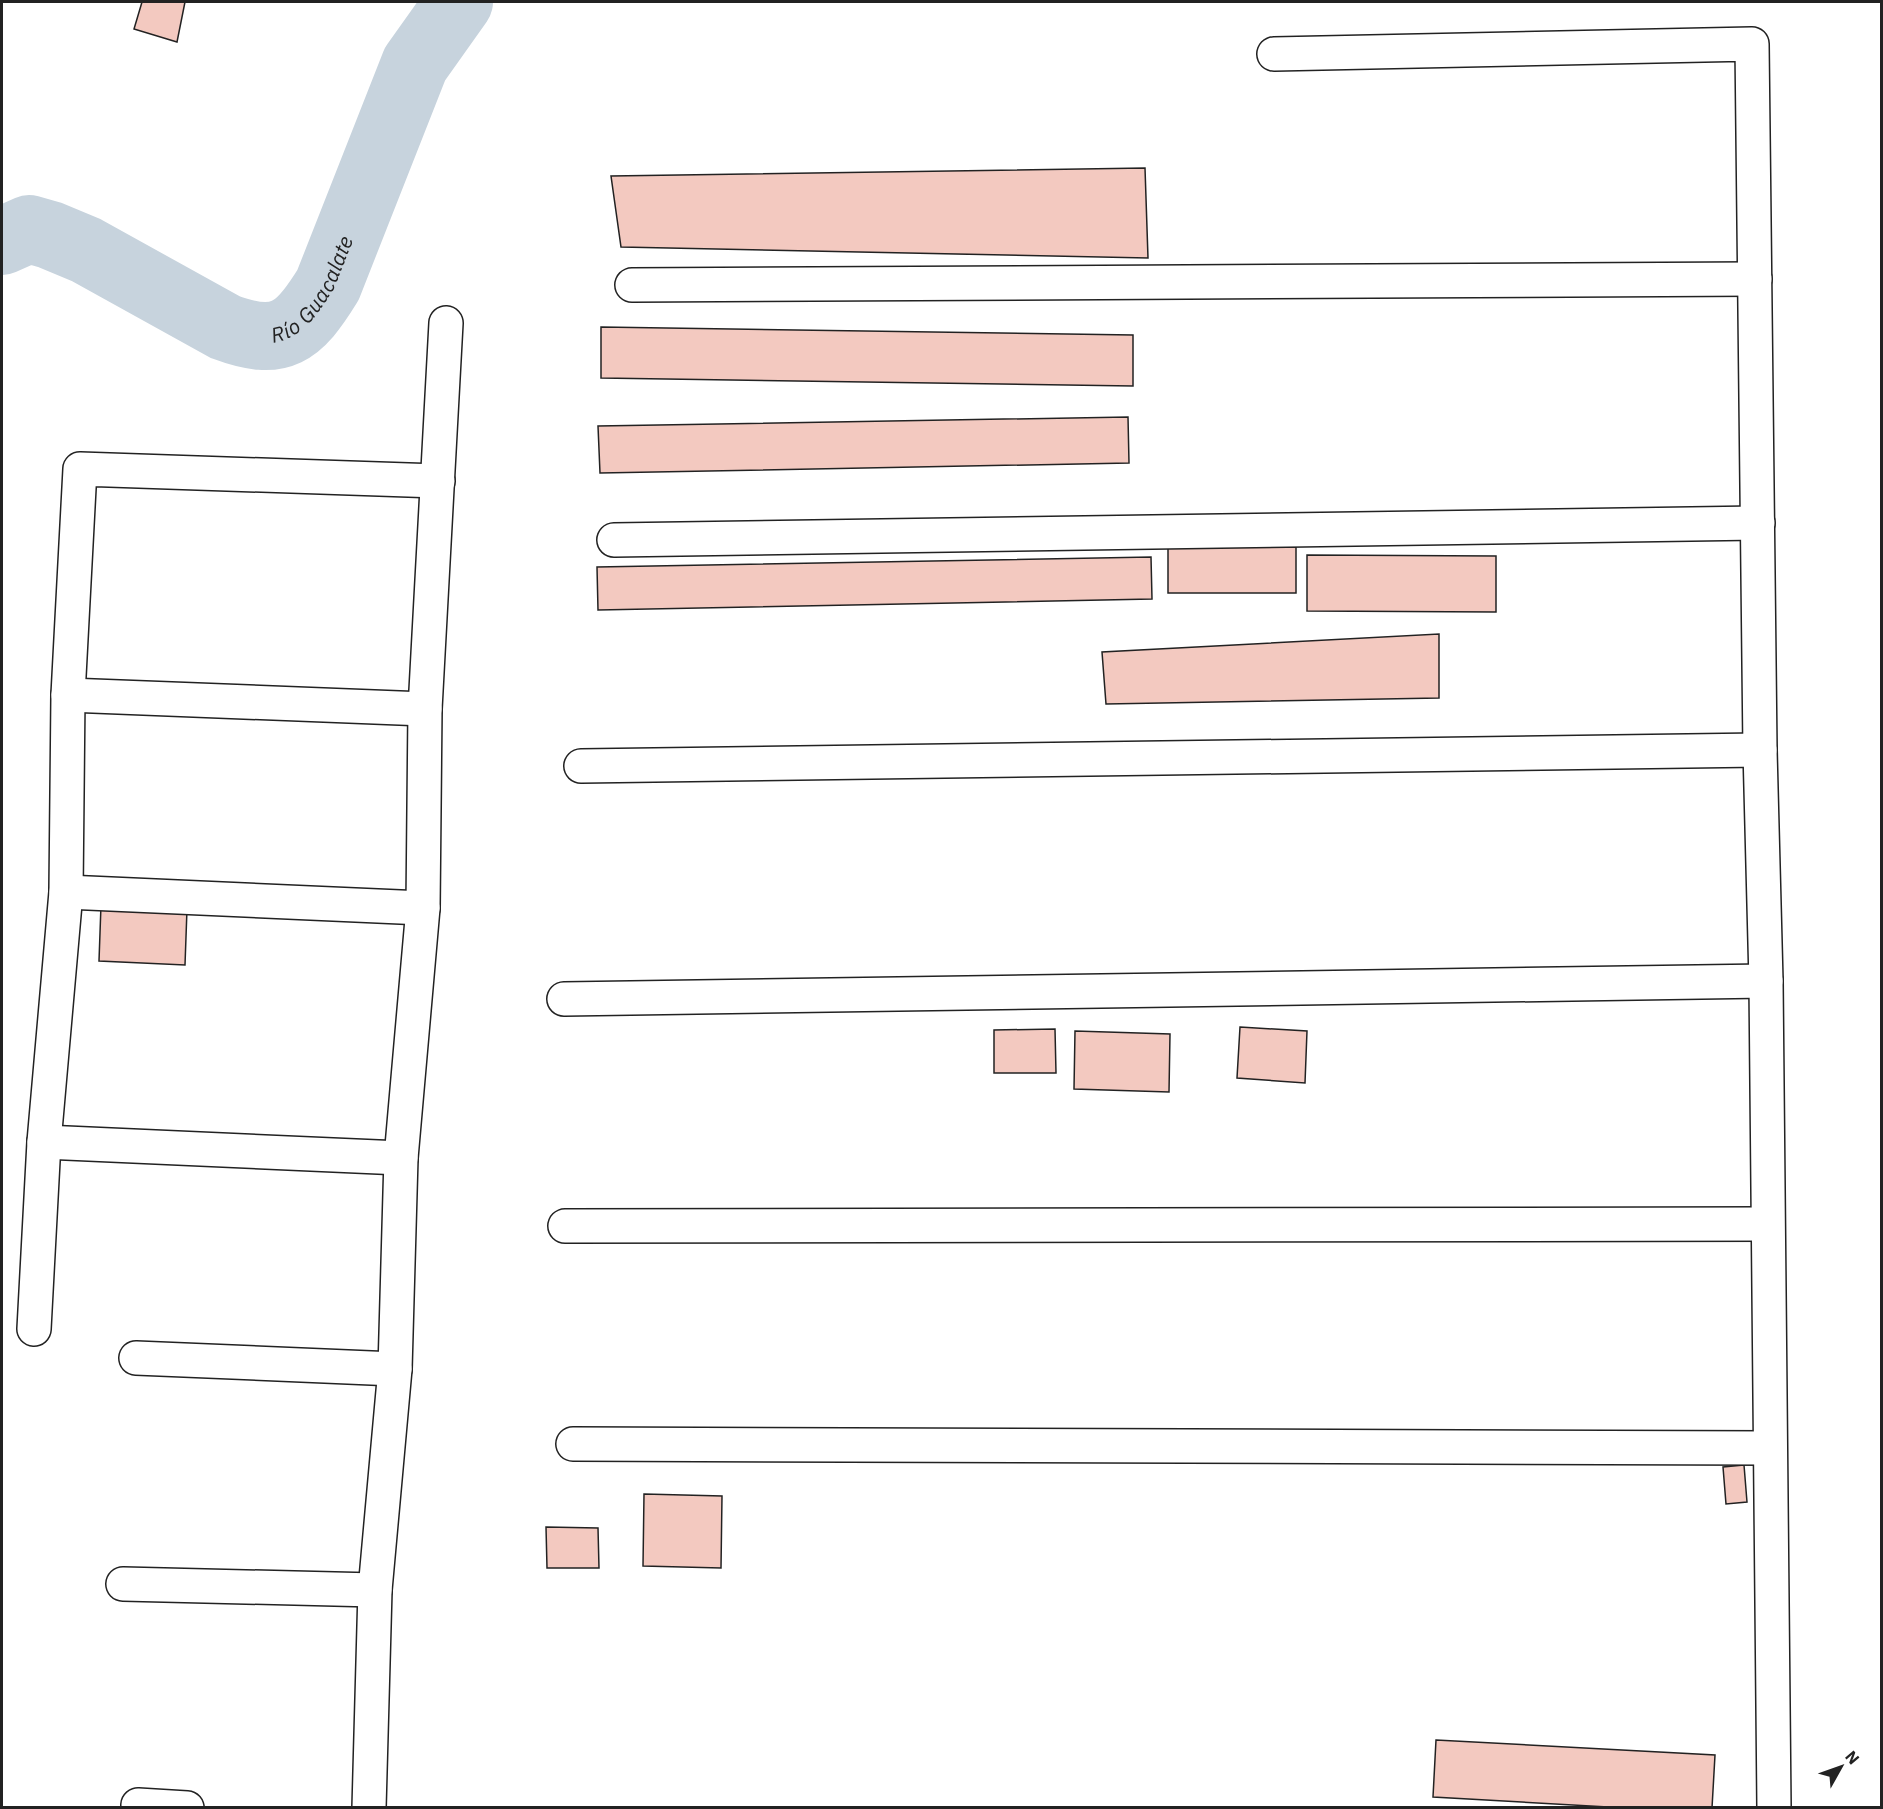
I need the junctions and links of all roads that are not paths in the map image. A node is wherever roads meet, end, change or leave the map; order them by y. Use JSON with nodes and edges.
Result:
{"nodes":[{"id":1,"x":1274,"y":54,"type":"dead end"},
{"id":2,"x":1755,"y":279,"type":"junction"},
{"id":3,"x":632,"y":285,"type":"dead end"},
{"id":4,"x":446,"y":324,"type":"dead end"},
{"id":5,"x":438,"y":482,"type":"junction"},
{"id":6,"x":1758,"y":523,"type":"junction"},
{"id":7,"x":614,"y":540,"type":"dead end"},
{"id":8,"x":68,"y":695,"type":"junction"},
{"id":9,"x":425,"y":709,"type":"junction"},
{"id":10,"x":1760,"y":750,"type":"junction"},
{"id":11,"x":581,"y":766,"type":"dead end"},
{"id":12,"x":66,"y":892,"type":"junction"},
{"id":13,"x":423,"y":908,"type":"junction"},
{"id":14,"x":1767,"y":981,"type":"junction"},
{"id":15,"x":564,"y":999,"type":"dead end"},
{"id":16,"x":44,"y":1142,"type":"junction"},
{"id":17,"x":400,"y":1158,"type":"junction"},
{"id":18,"x":1767,"y":1224,"type":"junction"},
{"id":19,"x":565,"y":1226,"type":"dead end"},
{"id":20,"x":34,"y":1329,"type":"dead end"},
{"id":21,"x":136,"y":1358,"type":"dead end"},
{"id":22,"x":395,"y":1369,"type":"junction"},
{"id":23,"x":573,"y":1444,"type":"dead end"},
{"id":24,"x":1769,"y":1448,"type":"junction"},
{"id":25,"x":123,"y":1584,"type":"dead end"},
{"id":26,"x":375,"y":1590,"type":"junction"},
{"id":27,"x":138,"y":1805,"type":"dead end"},
{"id":28,"x":187,"y":1808,"type":"edge"},
{"id":29,"x":369,"y":1808,"type":"edge"},
{"id":30,"x":1774,"y":1808,"type":"edge"}],
"edges":[{"from":1,"to":2,"type":"street"},
{"from":2,"to":3,"type":"street"},
{"from":2,"to":6,"type":"street"},
{"from":4,"to":5,"type":"street"},
{"from":5,"to":8,"type":"street"},
{"from":5,"to":9,"type":"street"},
{"from":6,"to":7,"type":"street"},
{"from":6,"to":10,"type":"street"},
{"from":8,"to":9,"type":"street"},
{"from":8,"to":12,"type":"street"},
{"from":9,"to":13,"type":"street"},
{"from":10,"to":11,"type":"street"},
{"from":10,"to":14,"type":"street"},
{"from":12,"to":13,"type":"street"},
{"from":12,"to":16,"type":"street"},
{"from":13,"to":17,"type":"street"},
{"from":14,"to":15,"type":"street"},
{"from":14,"to":18,"type":"street"},
{"from":16,"to":17,"type":"street"},
{"from":16,"to":20,"type":"street"},
{"from":17,"to":22,"type":"street"},
{"from":18,"to":19,"type":"street"},
{"from":18,"to":24,"type":"street"},
{"from":21,"to":22,"type":"street"},
{"from":22,"to":26,"type":"street"},
{"from":23,"to":24,"type":"street"},
{"from":24,"to":30,"type":"street"},
{"from":25,"to":26,"type":"street"},
{"from":26,"to":29,"type":"street"},
{"from":27,"to":28,"type":"street"}]}
